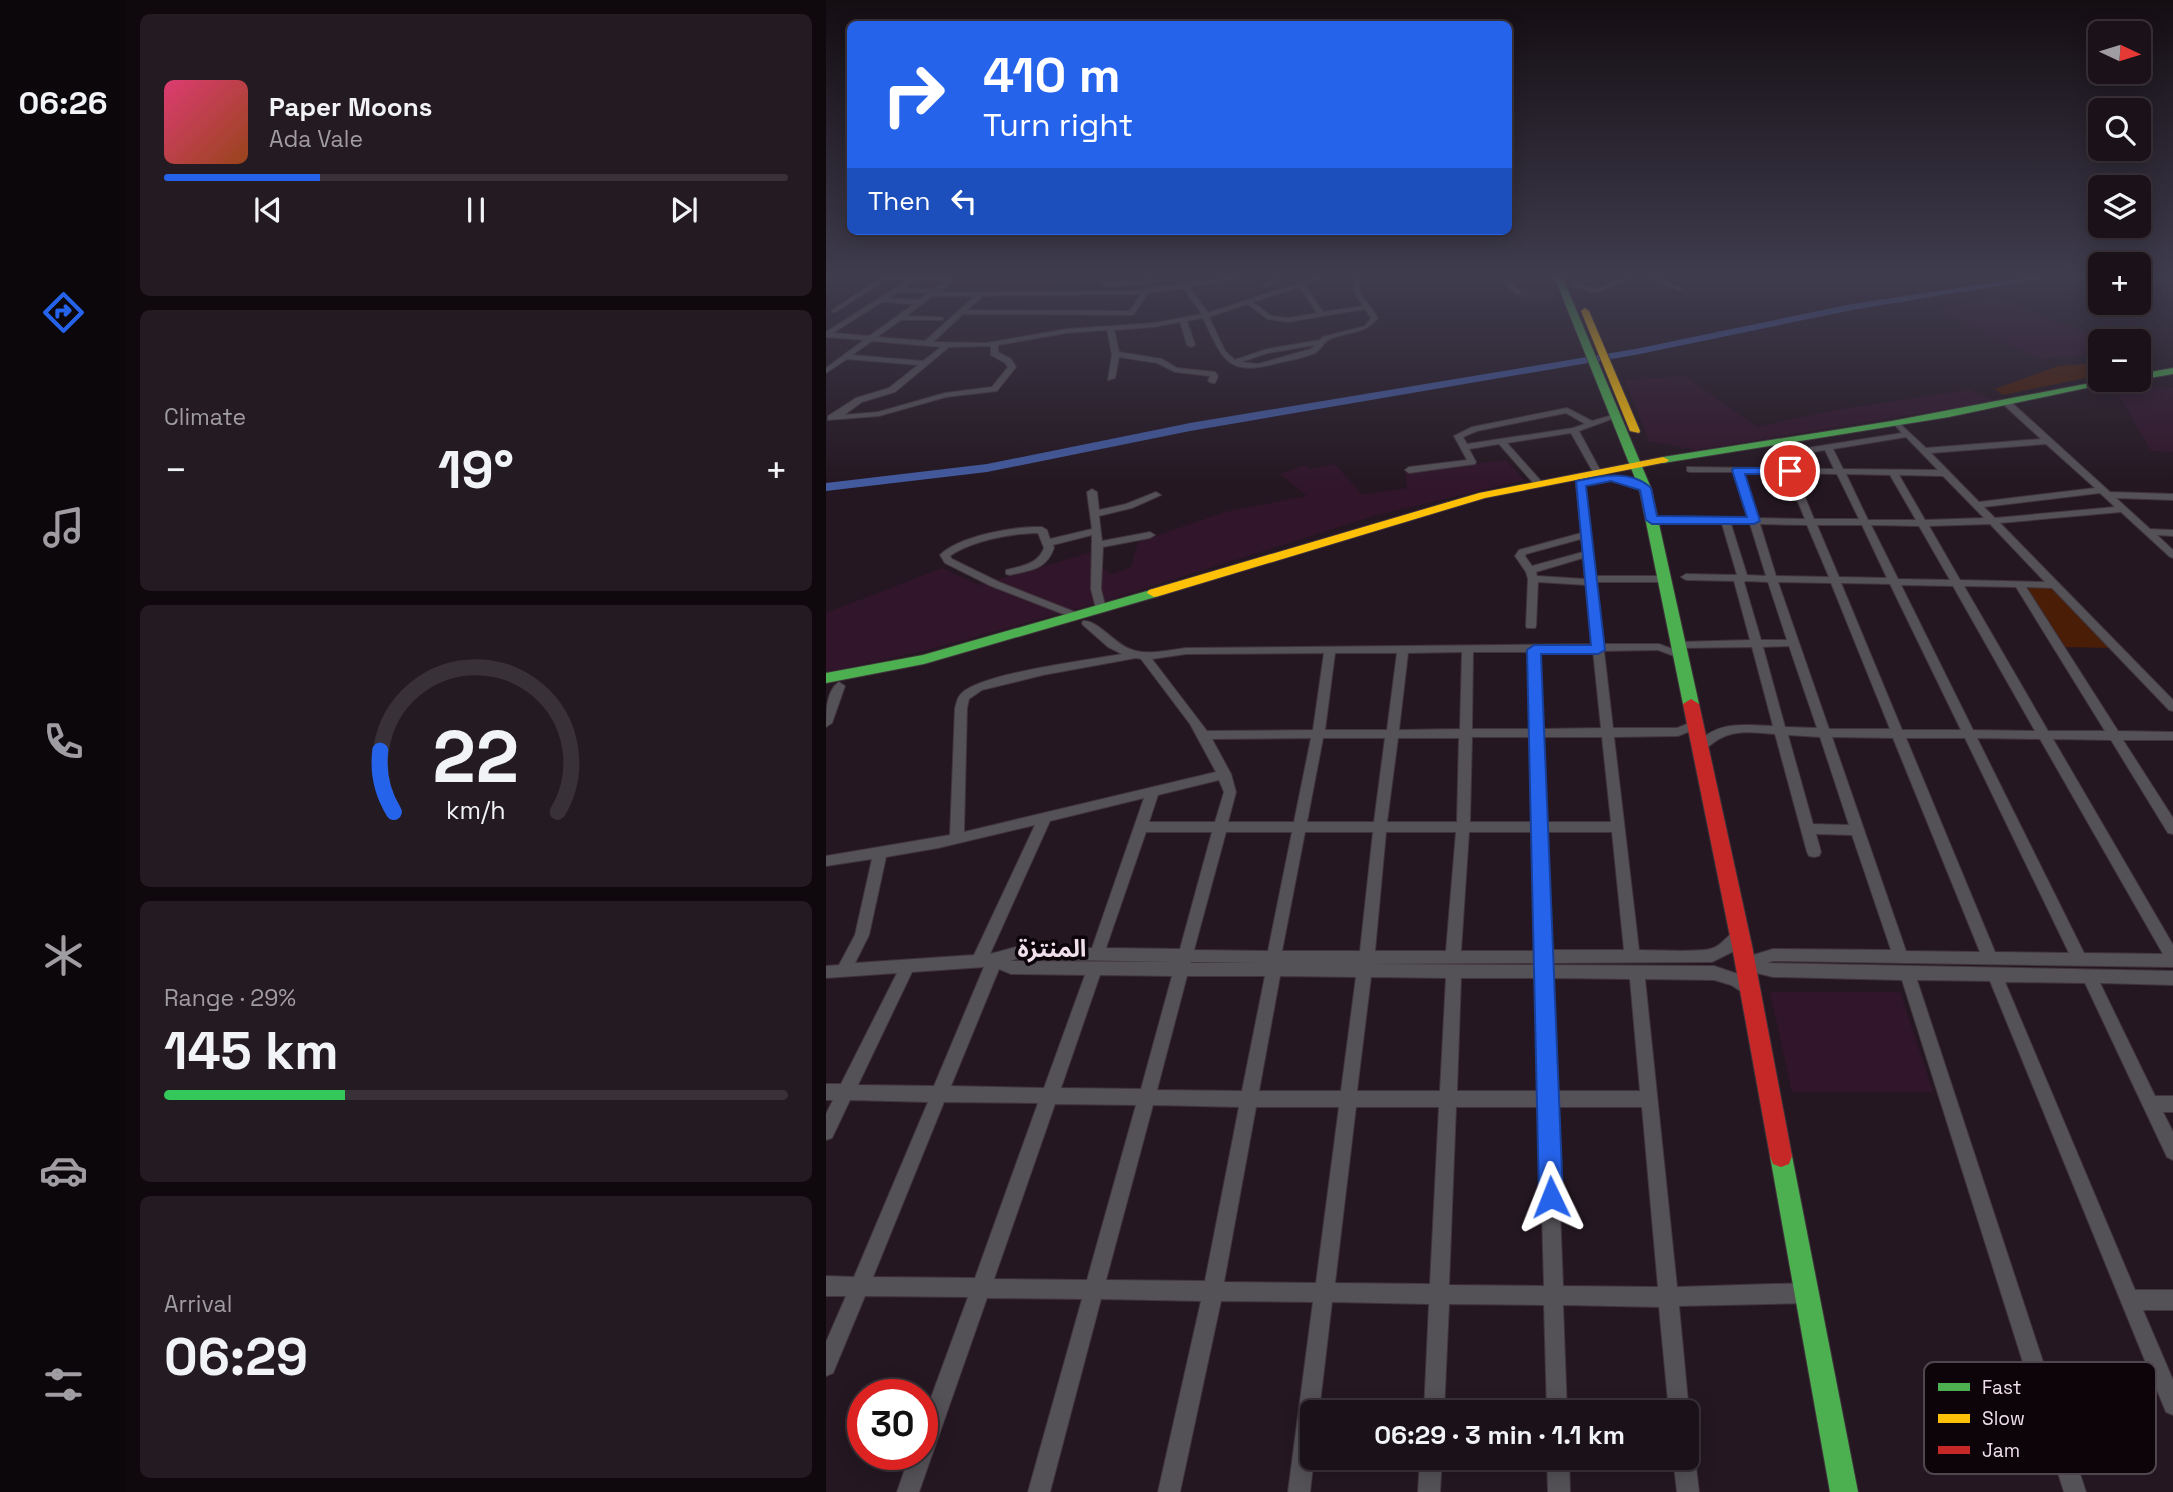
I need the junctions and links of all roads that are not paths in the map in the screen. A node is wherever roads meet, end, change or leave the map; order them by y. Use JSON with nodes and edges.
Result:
{"nodes":[{"id":1,"x":864,"y":346,"type":"edge"},
{"id":2,"x":946,"y":346,"type":"edge"},
{"id":3,"x":995,"y":346,"type":"edge"},
{"id":4,"x":1114,"y":346,"type":"edge"},
{"id":5,"x":1217,"y":346,"type":"edge"},
{"id":6,"x":1302,"y":346,"type":"edge"},
{"id":7,"x":1318,"y":346,"type":"edge"},
{"id":8,"x":1593,"y":346,"type":"edge"},
{"id":9,"x":1116,"y":354,"type":"junction"},
{"id":10,"x":1259,"y":354,"type":"junction"},
{"id":11,"x":848,"y":357,"type":"junction"},
{"id":12,"x":1235,"y":362,"type":"junction"},
{"id":13,"x":923,"y":363,"type":"junction"},
{"id":14,"x":1271,"y":363,"type":"junction"},
{"id":15,"x":826,"y":371,"type":"edge"},
{"id":16,"x":2173,"y":373,"type":"edge"},
{"id":17,"x":2151,"y":376,"type":"edge"},
{"id":18,"x":1111,"y":378,"type":"dead end"},
{"id":19,"x":1607,"y":380,"type":"junction"},
{"id":20,"x":1212,"y":381,"type":"dead end"},
{"id":21,"x":2088,"y":387,"type":"edge"},
{"id":22,"x":2008,"y":404,"type":"junction"},
{"id":23,"x":1616,"y":415,"type":"junction"},
{"id":24,"x":828,"y":418,"type":"edge"},
{"id":25,"x":1591,"y":424,"type":"junction"},
{"id":26,"x":1903,"y":428,"type":"junction"},
{"id":27,"x":1574,"y":430,"type":"junction"},
{"id":28,"x":1624,"y":432,"type":"junction"},
{"id":29,"x":1501,"y":441,"type":"junction"},
{"id":30,"x":2049,"y":441,"type":"junction"},
{"id":31,"x":1464,"y":447,"type":"junction"},
{"id":32,"x":1828,"y":447,"type":"junction"},
{"id":33,"x":1768,"y":449,"type":"junction"},
{"id":34,"x":1924,"y":451,"type":"junction"},
{"id":35,"x":1642,"y":466,"type":"junction"},
{"id":36,"x":1690,"y":469,"type":"dead end"},
{"id":37,"x":1409,"y":470,"type":"dead end"},
{"id":38,"x":1738,"y":470,"type":"junction"},
{"id":39,"x":1775,"y":471,"type":"junction"},
{"id":40,"x":1790,"y":471,"type":"junction"},
{"id":41,"x":1840,"y":471,"type":"junction"},
{"id":42,"x":1893,"y":472,"type":"junction"},
{"id":43,"x":1945,"y":473,"type":"junction"},
{"id":44,"x":1595,"y":476,"type":"junction"},
{"id":45,"x":1538,"y":483,"type":"junction"},
{"id":46,"x":1645,"y":488,"type":"junction"},
{"id":47,"x":1091,"y":492,"type":"dead end"},
{"id":48,"x":2103,"y":492,"type":"junction"},
{"id":49,"x":1156,"y":495,"type":"dead end"},
{"id":50,"x":2173,"y":497,"type":"edge"},
{"id":51,"x":1977,"y":505,"type":"junction"},
{"id":52,"x":2122,"y":509,"type":"junction"},
{"id":53,"x":1095,"y":513,"type":"junction"},
{"id":54,"x":1651,"y":515,"type":"junction"},
{"id":55,"x":1726,"y":521,"type":"junction"},
{"id":56,"x":1754,"y":521,"type":"junction"},
{"id":57,"x":1992,"y":521,"type":"junction"},
{"id":58,"x":1811,"y":522,"type":"junction"},
{"id":59,"x":1865,"y":522,"type":"junction"},
{"id":60,"x":1922,"y":523,"type":"junction"},
{"id":61,"x":1097,"y":531,"type":"junction"},
{"id":62,"x":2147,"y":532,"type":"junction"},
{"id":63,"x":2173,"y":533,"type":"edge"},
{"id":64,"x":1150,"y":535,"type":"dead end"},
{"id":65,"x":1586,"y":536,"type":"junction"},
{"id":66,"x":1048,"y":543,"type":"junction"},
{"id":67,"x":1098,"y":545,"type":"junction"},
{"id":68,"x":1588,"y":554,"type":"junction"},
{"id":69,"x":2173,"y":555,"type":"edge"},
{"id":70,"x":1010,"y":572,"type":"dead end"},
{"id":71,"x":1532,"y":575,"type":"junction"},
{"id":72,"x":1686,"y":577,"type":"dead end"},
{"id":73,"x":1740,"y":578,"type":"junction"},
{"id":74,"x":1665,"y":579,"type":"junction"},
{"id":75,"x":1772,"y":579,"type":"junction"},
{"id":76,"x":1591,"y":580,"type":"junction"},
{"id":77,"x":1836,"y":581,"type":"junction"},
{"id":78,"x":1894,"y":582,"type":"junction"},
{"id":79,"x":1957,"y":583,"type":"junction"},
{"id":80,"x":2019,"y":584,"type":"junction"},
{"id":81,"x":2053,"y":585,"type":"junction"},
{"id":82,"x":1101,"y":609,"type":"junction"},
{"id":83,"x":1081,"y":619,"type":"junction"},
{"id":84,"x":1531,"y":626,"type":"dead end"},
{"id":85,"x":1756,"y":643,"type":"junction"},
{"id":86,"x":1795,"y":643,"type":"junction"},
{"id":87,"x":1330,"y":650,"type":"junction"},
{"id":88,"x":1404,"y":650,"type":"junction"},
{"id":89,"x":1468,"y":650,"type":"junction"},
{"id":90,"x":1534,"y":650,"type":"junction"},
{"id":91,"x":1598,"y":650,"type":"junction"},
{"id":92,"x":1680,"y":650,"type":"junction"},
{"id":93,"x":1139,"y":656,"type":"junction"},
{"id":94,"x":830,"y":685,"type":"edge"},
{"id":95,"x":2173,"y":707,"type":"edge"},
{"id":96,"x":826,"y":723,"type":"edge"},
{"id":97,"x":1697,"y":724,"type":"junction"},
{"id":98,"x":1780,"y":731,"type":"junction"},
{"id":99,"x":1825,"y":733,"type":"junction"},
{"id":100,"x":1898,"y":733,"type":"junction"},
{"id":101,"x":1318,"y":734,"type":"junction"},
{"id":102,"x":1394,"y":734,"type":"junction"},
{"id":103,"x":1466,"y":734,"type":"junction"},
{"id":104,"x":1535,"y":734,"type":"junction"},
{"id":105,"x":1607,"y":734,"type":"junction"},
{"id":106,"x":1969,"y":734,"type":"junction"},
{"id":107,"x":1205,"y":735,"type":"junction"},
{"id":108,"x":2044,"y":735,"type":"junction"},
{"id":109,"x":2113,"y":736,"type":"junction"},
{"id":110,"x":2173,"y":736,"type":"edge"},
{"id":111,"x":1701,"y":746,"type":"junction"},
{"id":112,"x":1225,"y":774,"type":"junction"},
{"id":113,"x":1153,"y":791,"type":"junction"},
{"id":114,"x":1045,"y":817,"type":"junction"},
{"id":115,"x":1140,"y":827,"type":"junction"},
{"id":116,"x":1221,"y":827,"type":"junction"},
{"id":117,"x":1298,"y":827,"type":"junction"},
{"id":118,"x":1380,"y":827,"type":"junction"},
{"id":119,"x":1463,"y":827,"type":"junction"},
{"id":120,"x":1540,"y":827,"type":"junction"},
{"id":121,"x":1618,"y":827,"type":"junction"},
{"id":122,"x":1808,"y":829,"type":"junction"},
{"id":123,"x":2173,"y":829,"type":"edge"},
{"id":124,"x":1858,"y":830,"type":"junction"},
{"id":125,"x":957,"y":838,"type":"junction"},
{"id":126,"x":880,"y":852,"type":"junction"},
{"id":127,"x":1814,"y":852,"type":"dead end"},
{"id":128,"x":826,"y":862,"type":"edge"},
{"id":129,"x":1740,"y":934,"type":"junction"},
{"id":130,"x":987,"y":960,"type":"junction"},
{"id":131,"x":2079,"y":960,"type":"junction"},
{"id":132,"x":2173,"y":960,"type":"edge"},
{"id":133,"x":1096,"y":961,"type":"junction"},
{"id":134,"x":1183,"y":962,"type":"junction"},
{"id":135,"x":1274,"y":964,"type":"junction"},
{"id":136,"x":1544,"y":964,"type":"junction"},
{"id":137,"x":1634,"y":964,"type":"junction"},
{"id":138,"x":1745,"y":964,"type":"junction"},
{"id":139,"x":1365,"y":965,"type":"junction"},
{"id":140,"x":1454,"y":965,"type":"junction"},
{"id":141,"x":908,"y":966,"type":"junction"},
{"id":142,"x":1905,"y":967,"type":"junction"},
{"id":143,"x":1992,"y":967,"type":"junction"},
{"id":144,"x":844,"y":970,"type":"junction"},
{"id":145,"x":826,"y":972,"type":"edge"},
{"id":146,"x":2089,"y":976,"type":"junction"},
{"id":147,"x":2173,"y":978,"type":"edge"},
{"id":148,"x":1750,"y":990,"type":"junction"},
{"id":149,"x":826,"y":1092,"type":"edge"},
{"id":150,"x":847,"y":1092,"type":"junction"},
{"id":151,"x":940,"y":1092,"type":"junction"},
{"id":152,"x":1050,"y":1095,"type":"junction"},
{"id":153,"x":1146,"y":1097,"type":"junction"},
{"id":154,"x":1349,"y":1098,"type":"junction"},
{"id":155,"x":1249,"y":1099,"type":"junction"},
{"id":156,"x":1449,"y":1099,"type":"junction"},
{"id":157,"x":1548,"y":1099,"type":"junction"},
{"id":158,"x":1649,"y":1099,"type":"junction"},
{"id":159,"x":2150,"y":1104,"type":"junction"},
{"id":160,"x":2173,"y":1104,"type":"edge"},
{"id":161,"x":826,"y":1132,"type":"edge"},
{"id":162,"x":2173,"y":1152,"type":"edge"},
{"id":163,"x":826,"y":1286,"type":"edge"},
{"id":164,"x":859,"y":1287,"type":"junction"},
{"id":165,"x":982,"y":1288,"type":"junction"},
{"id":166,"x":1093,"y":1290,"type":"junction"},
{"id":167,"x":1213,"y":1291,"type":"junction"},
{"id":168,"x":1325,"y":1293,"type":"junction"},
{"id":169,"x":1808,"y":1293,"type":"junction"},
{"id":170,"x":1440,"y":1294,"type":"junction"},
{"id":171,"x":1554,"y":1296,"type":"junction"},
{"id":172,"x":1667,"y":1297,"type":"junction"},
{"id":173,"x":2130,"y":1300,"type":"junction"},
{"id":174,"x":2173,"y":1300,"type":"edge"},
{"id":175,"x":2034,"y":1362,"type":"edge"},
{"id":176,"x":2155,"y":1362,"type":"edge"},
{"id":177,"x":2156,"y":1363,"type":"edge"},
{"id":178,"x":826,"y":1366,"type":"edge"},
{"id":179,"x":1435,"y":1400,"type":"edge"},
{"id":180,"x":1557,"y":1400,"type":"edge"},
{"id":181,"x":1678,"y":1400,"type":"edge"},
{"id":182,"x":2173,"y":1405,"type":"edge"},
{"id":183,"x":938,"y":1409,"type":"edge"},
{"id":184,"x":916,"y":1470,"type":"edge"},
{"id":185,"x":1430,"y":1470,"type":"edge"},
{"id":186,"x":1558,"y":1470,"type":"edge"},
{"id":187,"x":1685,"y":1470,"type":"edge"},
{"id":188,"x":2070,"y":1474,"type":"edge"},
{"id":189,"x":908,"y":1492,"type":"edge"},
{"id":190,"x":1039,"y":1492,"type":"edge"},
{"id":191,"x":1169,"y":1492,"type":"edge"},
{"id":192,"x":1298,"y":1492,"type":"edge"},
{"id":193,"x":1429,"y":1492,"type":"edge"},
{"id":194,"x":1559,"y":1492,"type":"edge"},
{"id":195,"x":1688,"y":1492,"type":"edge"},
{"id":196,"x":1844,"y":1492,"type":"edge"},
{"id":197,"x":2076,"y":1492,"type":"edge"}],
"edges":[{"from":1,"to":11,"type":"street"},
{"from":2,"to":13,"type":"street"},
{"from":3,"to":24,"type":"street"},
{"from":4,"to":9,"type":"street"},
{"from":5,"to":12,"type":"street"},
{"from":6,"to":10,"type":"street"},
{"from":7,"to":14,"type":"street"},
{"from":8,"to":19,"type":"street"},
{"from":9,"to":18,"type":"street"},
{"from":9,"to":20,"type":"street"},
{"from":10,"to":12,"type":"street"},
{"from":10,"to":14,"type":"street"},
{"from":11,"to":13,"type":"street"},
{"from":11,"to":15,"type":"street"},
{"from":12,"to":14,"type":"street"},
{"from":13,"to":24,"type":"street"},
{"from":16,"to":17,"type":"street"},
{"from":19,"to":23,"type":"street"},
{"from":19,"to":35,"type":"street"},
{"from":21,"to":22,"type":"street"},
{"from":22,"to":26,"type":"street"},
{"from":22,"to":30,"type":"street"},
{"from":23,"to":25,"type":"street"},
{"from":23,"to":28,"type":"street"},
{"from":25,"to":27,"type":"street"},
{"from":25,"to":31,"type":"street"},
{"from":26,"to":32,"type":"street"},
{"from":26,"to":33,"type":"street"},
{"from":26,"to":34,"type":"street"},
{"from":27,"to":29,"type":"street"},
{"from":27,"to":44,"type":"street"},
{"from":28,"to":35,"type":"street"},
{"from":28,"to":44,"type":"street"},
{"from":29,"to":31,"type":"street"},
{"from":29,"to":45,"type":"street"},
{"from":30,"to":34,"type":"street"},
{"from":30,"to":48,"type":"street"},
{"from":31,"to":37,"type":"street"},
{"from":32,"to":33,"type":"street"},
{"from":32,"to":41,"type":"street"},
{"from":33,"to":35,"type":"street"},
{"from":33,"to":39,"type":"street"},
{"from":33,"to":54,"type":"street"},
{"from":34,"to":43,"type":"street"},
{"from":35,"to":44,"type":"street"},
{"from":35,"to":46,"type":"street"},
{"from":36,"to":38,"type":"street"},
{"from":38,"to":39,"type":"street"},
{"from":38,"to":56,"type":"street"},
{"from":39,"to":40,"type":"street"},
{"from":40,"to":41,"type":"street"},
{"from":40,"to":58,"type":"street"},
{"from":41,"to":42,"type":"street"},
{"from":41,"to":59,"type":"street"},
{"from":42,"to":43,"type":"street"},
{"from":42,"to":60,"type":"street"},
{"from":43,"to":51,"type":"street"},
{"from":44,"to":45,"type":"street"},
{"from":44,"to":46,"type":"street"},
{"from":44,"to":65,"type":"street"},
{"from":44,"to":83,"type":"street"},
{"from":45,"to":82,"type":"street"},
{"from":46,"to":54,"type":"street"},
{"from":47,"to":53,"type":"street"},
{"from":48,"to":50,"type":"street"},
{"from":48,"to":51,"type":"street"},
{"from":48,"to":52,"type":"street"},
{"from":49,"to":53,"type":"street"},
{"from":51,"to":57,"type":"street"},
{"from":52,"to":57,"type":"street"},
{"from":52,"to":62,"type":"street"},
{"from":53,"to":61,"type":"street"},
{"from":54,"to":55,"type":"street"},
{"from":54,"to":74,"type":"street"},
{"from":55,"to":56,"type":"street"},
{"from":55,"to":73,"type":"street"},
{"from":56,"to":58,"type":"street"},
{"from":56,"to":75,"type":"street"},
{"from":57,"to":60,"type":"street"},
{"from":57,"to":81,"type":"street"},
{"from":58,"to":59,"type":"street"},
{"from":58,"to":77,"type":"street"},
{"from":59,"to":60,"type":"street"},
{"from":59,"to":78,"type":"street"},
{"from":60,"to":79,"type":"street"},
{"from":61,"to":66,"type":"street"},
{"from":61,"to":67,"type":"street"},
{"from":62,"to":63,"type":"street"},
{"from":62,"to":69,"type":"street"},
{"from":64,"to":67,"type":"street"},
{"from":65,"to":68,"type":"street"},
{"from":65,"to":71,"type":"street"},
{"from":66,"to":70,"type":"street"},
{"from":66,"to":83,"type":"street"},
{"from":67,"to":82,"type":"street"},
{"from":68,"to":71,"type":"street"},
{"from":68,"to":76,"type":"street"},
{"from":71,"to":76,"type":"street"},
{"from":71,"to":84,"type":"street"},
{"from":72,"to":73,"type":"street"},
{"from":73,"to":75,"type":"street"},
{"from":73,"to":85,"type":"street"},
{"from":74,"to":76,"type":"street"},
{"from":74,"to":92,"type":"street"},
{"from":75,"to":77,"type":"street"},
{"from":75,"to":86,"type":"street"},
{"from":76,"to":91,"type":"street"},
{"from":77,"to":78,"type":"street"},
{"from":77,"to":100,"type":"street"},
{"from":78,"to":79,"type":"street"},
{"from":78,"to":106,"type":"street"},
{"from":79,"to":80,"type":"street"},
{"from":79,"to":108,"type":"street"},
{"from":80,"to":81,"type":"street"},
{"from":80,"to":109,"type":"street"},
{"from":81,"to":95,"type":"street"},
{"from":82,"to":83,"type":"street"},
{"from":83,"to":93,"type":"street"},
{"from":83,"to":94,"type":"street"},
{"from":85,"to":86,"type":"street"},
{"from":85,"to":92,"type":"street"},
{"from":85,"to":98,"type":"street"},
{"from":86,"to":99,"type":"street"},
{"from":87,"to":88,"type":"street"},
{"from":87,"to":93,"type":"street"},
{"from":87,"to":101,"type":"street"},
{"from":88,"to":89,"type":"street"},
{"from":88,"to":102,"type":"street"},
{"from":89,"to":90,"type":"street"},
{"from":89,"to":103,"type":"street"},
{"from":90,"to":91,"type":"street"},
{"from":90,"to":104,"type":"street"},
{"from":91,"to":92,"type":"street"},
{"from":91,"to":105,"type":"street"},
{"from":92,"to":97,"type":"street"},
{"from":93,"to":107,"type":"street"},
{"from":93,"to":125,"type":"street"},
{"from":94,"to":96,"type":"street"},
{"from":97,"to":105,"type":"street"},
{"from":97,"to":111,"type":"street"},
{"from":98,"to":99,"type":"street"},
{"from":98,"to":111,"type":"street"},
{"from":98,"to":122,"type":"street"},
{"from":99,"to":100,"type":"street"},
{"from":99,"to":124,"type":"street"},
{"from":100,"to":106,"type":"street"},
{"from":100,"to":143,"type":"street"},
{"from":101,"to":102,"type":"street"},
{"from":101,"to":107,"type":"street"},
{"from":101,"to":117,"type":"street"},
{"from":102,"to":103,"type":"street"},
{"from":102,"to":118,"type":"street"},
{"from":103,"to":104,"type":"street"},
{"from":103,"to":119,"type":"street"},
{"from":104,"to":105,"type":"street"},
{"from":104,"to":120,"type":"street"},
{"from":105,"to":121,"type":"street"},
{"from":106,"to":108,"type":"street"},
{"from":106,"to":131,"type":"street"},
{"from":107,"to":112,"type":"street"},
{"from":108,"to":109,"type":"street"},
{"from":108,"to":132,"type":"street"},
{"from":109,"to":110,"type":"street"},
{"from":109,"to":123,"type":"street"},
{"from":111,"to":129,"type":"street"},
{"from":112,"to":113,"type":"street"},
{"from":112,"to":116,"type":"street"},
{"from":113,"to":114,"type":"street"},
{"from":113,"to":115,"type":"street"},
{"from":114,"to":125,"type":"street"},
{"from":114,"to":130,"type":"street"},
{"from":115,"to":116,"type":"street"},
{"from":115,"to":133,"type":"street"},
{"from":116,"to":117,"type":"street"},
{"from":116,"to":134,"type":"street"},
{"from":117,"to":118,"type":"street"},
{"from":117,"to":135,"type":"street"},
{"from":118,"to":119,"type":"street"},
{"from":118,"to":139,"type":"street"},
{"from":119,"to":120,"type":"street"},
{"from":119,"to":140,"type":"street"},
{"from":120,"to":121,"type":"street"},
{"from":120,"to":136,"type":"street"},
{"from":121,"to":137,"type":"street"},
{"from":122,"to":124,"type":"street"},
{"from":122,"to":127,"type":"street"},
{"from":124,"to":142,"type":"street"},
{"from":125,"to":126,"type":"street"},
{"from":126,"to":128,"type":"street"},
{"from":126,"to":144,"type":"street"},
{"from":129,"to":137,"type":"street"},
{"from":129,"to":138,"type":"street"},
{"from":130,"to":133,"type":"street"},
{"from":130,"to":141,"type":"street"},
{"from":130,"to":151,"type":"street"},
{"from":131,"to":132,"type":"street"},
{"from":131,"to":143,"type":"street"},
{"from":133,"to":134,"type":"street"},
{"from":133,"to":152,"type":"street"},
{"from":134,"to":135,"type":"street"},
{"from":134,"to":153,"type":"street"},
{"from":135,"to":139,"type":"street"},
{"from":135,"to":155,"type":"street"},
{"from":136,"to":137,"type":"street"},
{"from":136,"to":140,"type":"street"},
{"from":136,"to":157,"type":"street"},
{"from":137,"to":148,"type":"street"},
{"from":137,"to":158,"type":"street"},
{"from":138,"to":142,"type":"street"},
{"from":138,"to":148,"type":"street"},
{"from":139,"to":140,"type":"street"},
{"from":139,"to":154,"type":"street"},
{"from":140,"to":156,"type":"street"},
{"from":141,"to":144,"type":"street"},
{"from":141,"to":150,"type":"street"},
{"from":142,"to":143,"type":"street"},
{"from":142,"to":175,"type":"street"},
{"from":143,"to":146,"type":"street"},
{"from":143,"to":173,"type":"street"},
{"from":144,"to":145,"type":"street"},
{"from":146,"to":147,"type":"street"},
{"from":146,"to":159,"type":"street"},
{"from":148,"to":169,"type":"street"},
{"from":149,"to":150,"type":"street"},
{"from":150,"to":151,"type":"street"},
{"from":150,"to":161,"type":"street"},
{"from":151,"to":152,"type":"street"},
{"from":151,"to":164,"type":"street"},
{"from":152,"to":153,"type":"street"},
{"from":152,"to":165,"type":"street"},
{"from":153,"to":155,"type":"street"},
{"from":153,"to":166,"type":"street"},
{"from":154,"to":155,"type":"street"},
{"from":154,"to":156,"type":"street"},
{"from":154,"to":168,"type":"street"},
{"from":155,"to":167,"type":"street"},
{"from":156,"to":157,"type":"street"},
{"from":156,"to":170,"type":"street"},
{"from":157,"to":158,"type":"street"},
{"from":157,"to":171,"type":"street"},
{"from":158,"to":172,"type":"street"},
{"from":159,"to":160,"type":"street"},
{"from":159,"to":162,"type":"street"},
{"from":163,"to":164,"type":"street"},
{"from":164,"to":165,"type":"street"},
{"from":164,"to":178,"type":"street"},
{"from":165,"to":166,"type":"street"},
{"from":165,"to":183,"type":"street"},
{"from":166,"to":167,"type":"street"},
{"from":166,"to":190,"type":"street"},
{"from":167,"to":168,"type":"street"},
{"from":167,"to":191,"type":"street"},
{"from":168,"to":170,"type":"street"},
{"from":168,"to":192,"type":"street"},
{"from":169,"to":172,"type":"street"},
{"from":169,"to":196,"type":"street"},
{"from":170,"to":171,"type":"street"},
{"from":170,"to":179,"type":"street"},
{"from":171,"to":172,"type":"street"},
{"from":171,"to":180,"type":"street"},
{"from":172,"to":181,"type":"street"},
{"from":173,"to":174,"type":"street"},
{"from":173,"to":176,"type":"street"},
{"from":177,"to":182,"type":"street"},
{"from":184,"to":189,"type":"street"},
{"from":185,"to":193,"type":"street"},
{"from":186,"to":194,"type":"street"},
{"from":187,"to":195,"type":"street"},
{"from":188,"to":197,"type":"street"}]}
